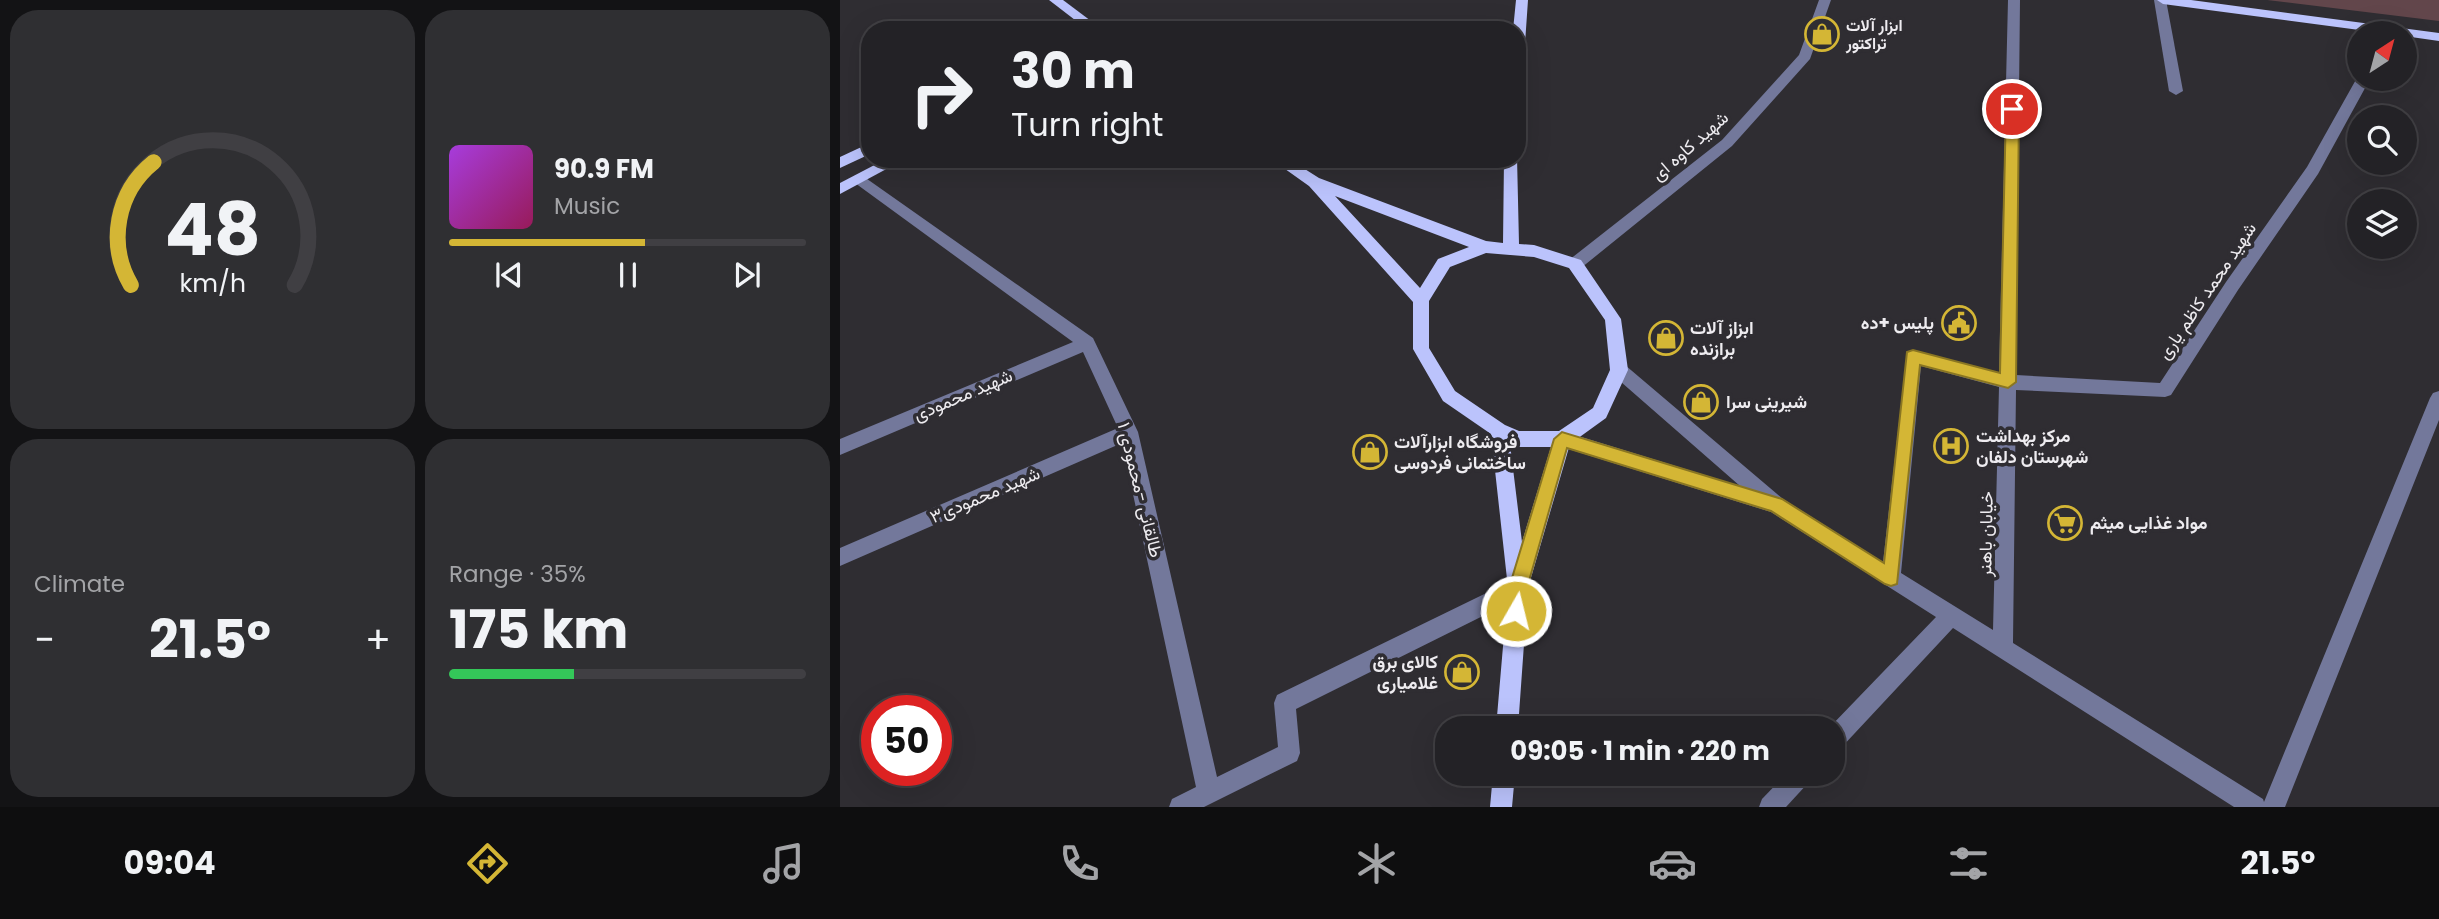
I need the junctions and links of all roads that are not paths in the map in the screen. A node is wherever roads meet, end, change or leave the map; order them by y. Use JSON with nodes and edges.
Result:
{"nodes":[{"id":1,"x":1055,"y":0,"type":"edge"},
{"id":2,"x":1522,"y":0,"type":"edge"},
{"id":3,"x":1825,"y":0,"type":"edge"},
{"id":4,"x":2014,"y":0,"type":"edge"},
{"id":5,"x":2161,"y":0,"type":"edge"},
{"id":6,"x":1084,"y":21,"type":"edge"},
{"id":7,"x":1520,"y":21,"type":"edge"},
{"id":8,"x":2347,"y":26,"type":"edge"},
{"id":9,"x":2417,"y":35,"type":"edge"},
{"id":10,"x":2439,"y":37,"type":"edge"},
{"id":11,"x":2176,"y":91,"type":"dead end"},
{"id":12,"x":2356,"y":91,"type":"edge"},
{"id":13,"x":861,"y":152,"type":"edge"},
{"id":14,"x":840,"y":163,"type":"edge"},
{"id":15,"x":882,"y":168,"type":"edge"},
{"id":16,"x":1292,"y":168,"type":"edge"},
{"id":17,"x":1511,"y":168,"type":"edge"},
{"id":18,"x":860,"y":180,"type":"junction"},
{"id":19,"x":1314,"y":182,"type":"junction"},
{"id":20,"x":840,"y":190,"type":"edge"},
{"id":21,"x":1485,"y":247,"type":"junction"},
{"id":22,"x":1511,"y":249,"type":"junction"},
{"id":23,"x":1575,"y":264,"type":"junction"},
{"id":24,"x":1421,"y":300,"type":"junction"},
{"id":25,"x":1087,"y":343,"type":"junction"},
{"id":26,"x":1619,"y":370,"type":"junction"},
{"id":27,"x":2008,"y":382,"type":"junction"},
{"id":28,"x":2439,"y":398,"type":"edge"},
{"id":29,"x":1499,"y":430,"type":"junction"},
{"id":30,"x":1129,"y":432,"type":"junction"},
{"id":31,"x":1562,"y":439,"type":"junction"},
{"id":32,"x":840,"y":446,"type":"edge"},
{"id":33,"x":1776,"y":505,"type":"junction"},
{"id":34,"x":840,"y":557,"type":"edge"},
{"id":35,"x":1891,"y":578,"type":"junction"},
{"id":36,"x":1518,"y":588,"type":"junction"},
{"id":37,"x":1951,"y":616,"type":"junction"},
{"id":38,"x":2003,"y":649,"type":"junction"},
{"id":39,"x":1508,"y":716,"type":"edge"},
{"id":40,"x":1845,"y":727,"type":"edge"},
{"id":41,"x":1503,"y":786,"type":"edge"},
{"id":42,"x":1790,"y":786,"type":"edge"},
{"id":43,"x":1209,"y":793,"type":"junction"},
{"id":44,"x":1180,"y":807,"type":"edge"},
{"id":45,"x":1501,"y":807,"type":"edge"},
{"id":46,"x":1770,"y":807,"type":"edge"},
{"id":47,"x":2255,"y":807,"type":"edge"},
{"id":48,"x":2274,"y":807,"type":"edge"}],
"edges":[{"from":1,"to":6,"type":"main road"},
{"from":2,"to":7,"type":"main road"},
{"from":3,"to":23,"type":"street","name":"شهید کاوه ای"},
{"from":4,"to":27,"type":"street","name":"خیابان باهنر"},
{"from":5,"to":8,"type":"main road"},
{"from":5,"to":11,"type":"street"},
{"from":9,"to":10,"type":"main road"},
{"from":12,"to":27,"type":"street","name":"شهید محمد کاظم یاری"},
{"from":13,"to":14,"type":"main road"},
{"from":15,"to":18,"type":"main road"},
{"from":16,"to":19,"type":"main road"},
{"from":17,"to":22,"type":"main road"},
{"from":18,"to":20,"type":"main road"},
{"from":18,"to":25,"type":"street","name":"طالقانی -محمودی ۱"},
{"from":19,"to":21,"type":"main road"},
{"from":19,"to":24,"type":"main road"},
{"from":21,"to":22,"type":"main road"},
{"from":21,"to":24,"type":"main road"},
{"from":22,"to":23,"type":"main road"},
{"from":23,"to":26,"type":"main road"},
{"from":24,"to":29,"type":"main road"},
{"from":25,"to":30,"type":"street","name":"طالقانی -محمودی ۱"},
{"from":25,"to":32,"type":"street","name":"شهید محمودی"},
{"from":26,"to":31,"type":"main road"},
{"from":26,"to":33,"type":"street"},
{"from":27,"to":35,"type":"street"},
{"from":27,"to":38,"type":"street","name":"خیابان باهنر"},
{"from":28,"to":48,"type":"street"},
{"from":29,"to":31,"type":"main road"},
{"from":29,"to":36,"type":"main road"},
{"from":30,"to":34,"type":"street","name":"شهید محمودی۳"},
{"from":30,"to":43,"type":"street","name":"طالقانی -محمودی ۱"},
{"from":31,"to":33,"type":"street"},
{"from":31,"to":36,"type":"main road"},
{"from":33,"to":35,"type":"street"},
{"from":35,"to":37,"type":"street"},
{"from":36,"to":39,"type":"main road"},
{"from":36,"to":43,"type":"street"},
{"from":37,"to":38,"type":"street"},
{"from":37,"to":40,"type":"street"},
{"from":38,"to":47,"type":"street"},
{"from":41,"to":45,"type":"main road"},
{"from":42,"to":46,"type":"street"},
{"from":43,"to":44,"type":"street"}]}
